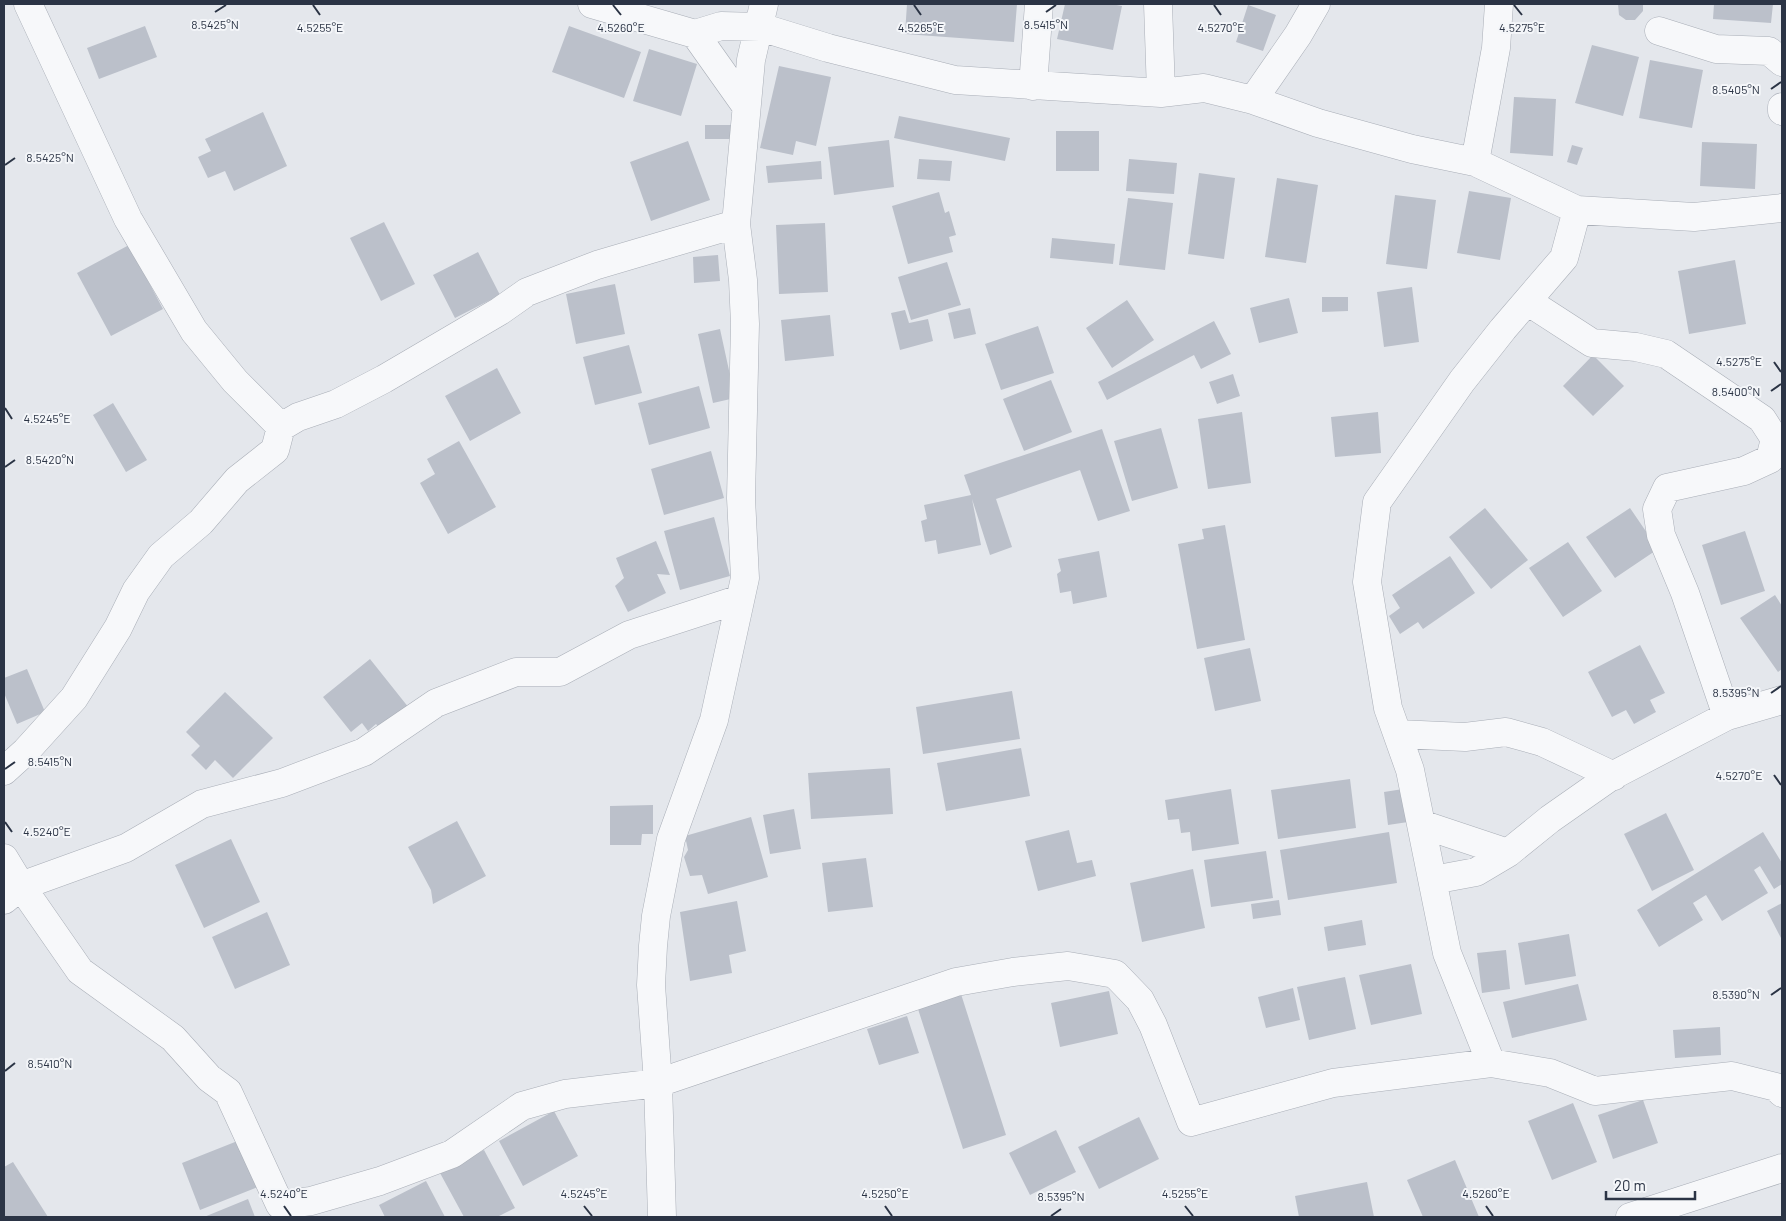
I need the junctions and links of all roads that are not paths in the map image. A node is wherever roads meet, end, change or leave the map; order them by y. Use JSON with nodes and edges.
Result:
{"nodes":[{"id":1,"x":28,"y":4,"type":"edge"},
{"id":2,"x":592,"y":4,"type":"edge"},
{"id":3,"x":1039,"y":4,"type":"edge"},
{"id":4,"x":1158,"y":4,"type":"edge"},
{"id":5,"x":1316,"y":4,"type":"edge"},
{"id":6,"x":1499,"y":4,"type":"edge"},
{"id":7,"x":762,"y":16,"type":"edge"},
{"id":8,"x":1659,"y":31,"type":"dead end"},
{"id":9,"x":695,"y":34,"type":"junction"},
{"id":10,"x":1782,"y":62,"type":"edge"},
{"id":11,"x":1034,"y":86,"type":"junction"},
{"id":12,"x":1161,"y":93,"type":"junction"},
{"id":13,"x":1253,"y":100,"type":"junction"},
{"id":14,"x":746,"y":106,"type":"junction"},
{"id":15,"x":1782,"y":107,"type":"edge"},
{"id":16,"x":1782,"y":111,"type":"edge"},
{"id":17,"x":1475,"y":162,"type":"junction"},
{"id":18,"x":1782,"y":208,"type":"edge"},
{"id":19,"x":1576,"y":210,"type":"junction"},
{"id":20,"x":736,"y":224,"type":"junction"},
{"id":21,"x":1527,"y":301,"type":"junction"},
{"id":22,"x":282,"y":427,"type":"junction"},
{"id":23,"x":740,"y":598,"type":"junction"},
{"id":24,"x":1782,"y":700,"type":"edge"},
{"id":25,"x":1727,"y":716,"type":"junction"},
{"id":26,"x":1398,"y":734,"type":"junction"},
{"id":27,"x":4,"y":772,"type":"edge"},
{"id":28,"x":1614,"y":776,"type":"junction"},
{"id":29,"x":1421,"y":824,"type":"junction"},
{"id":30,"x":1508,"y":853,"type":"junction"},
{"id":31,"x":4,"y":858,"type":"edge"},
{"id":32,"x":1432,"y":880,"type":"junction"},
{"id":33,"x":12,"y":893,"type":"edge"},
{"id":34,"x":1491,"y":1063,"type":"junction"},
{"id":35,"x":658,"y":1083,"type":"junction"},
{"id":36,"x":1782,"y":1093,"type":"edge"},
{"id":37,"x":1782,"y":1168,"type":"edge"},
{"id":38,"x":343,"y":1192,"type":"junction"},
{"id":39,"x":322,"y":1217,"type":"edge"},
{"id":40,"x":662,"y":1217,"type":"edge"},
{"id":41,"x":1630,"y":1217,"type":"edge"}],
"edges":[{"from":1,"to":22,"type":"street"},
{"from":2,"to":9,"type":"street"},
{"from":3,"to":11,"type":"street"},
{"from":4,"to":12,"type":"street"},
{"from":5,"to":13,"type":"street"},
{"from":6,"to":17,"type":"street"},
{"from":7,"to":9,"type":"street"},
{"from":7,"to":11,"type":"street"},
{"from":7,"to":14,"type":"street"},
{"from":8,"to":10,"type":"street"},
{"from":9,"to":14,"type":"street"},
{"from":11,"to":12,"type":"street"},
{"from":12,"to":13,"type":"street"},
{"from":13,"to":17,"type":"street"},
{"from":14,"to":20,"type":"street"},
{"from":15,"to":16,"type":"street"},
{"from":17,"to":19,"type":"street"},
{"from":18,"to":19,"type":"street"},
{"from":19,"to":21,"type":"street"},
{"from":20,"to":22,"type":"street"},
{"from":20,"to":23,"type":"street"},
{"from":21,"to":25,"type":"street"},
{"from":21,"to":26,"type":"street"},
{"from":22,"to":27,"type":"street"},
{"from":23,"to":33,"type":"street"},
{"from":23,"to":35,"type":"street"},
{"from":24,"to":25,"type":"street"},
{"from":25,"to":28,"type":"street"},
{"from":26,"to":28,"type":"street"},
{"from":26,"to":29,"type":"street"},
{"from":28,"to":30,"type":"street"},
{"from":29,"to":30,"type":"street"},
{"from":29,"to":32,"type":"street"},
{"from":30,"to":32,"type":"street"},
{"from":31,"to":33,"type":"street"},
{"from":32,"to":34,"type":"street"},
{"from":33,"to":38,"type":"street"},
{"from":34,"to":35,"type":"street"},
{"from":34,"to":36,"type":"street"},
{"from":35,"to":38,"type":"street"},
{"from":35,"to":40,"type":"street"},
{"from":37,"to":41,"type":"street"},
{"from":38,"to":39,"type":"street"}]}
